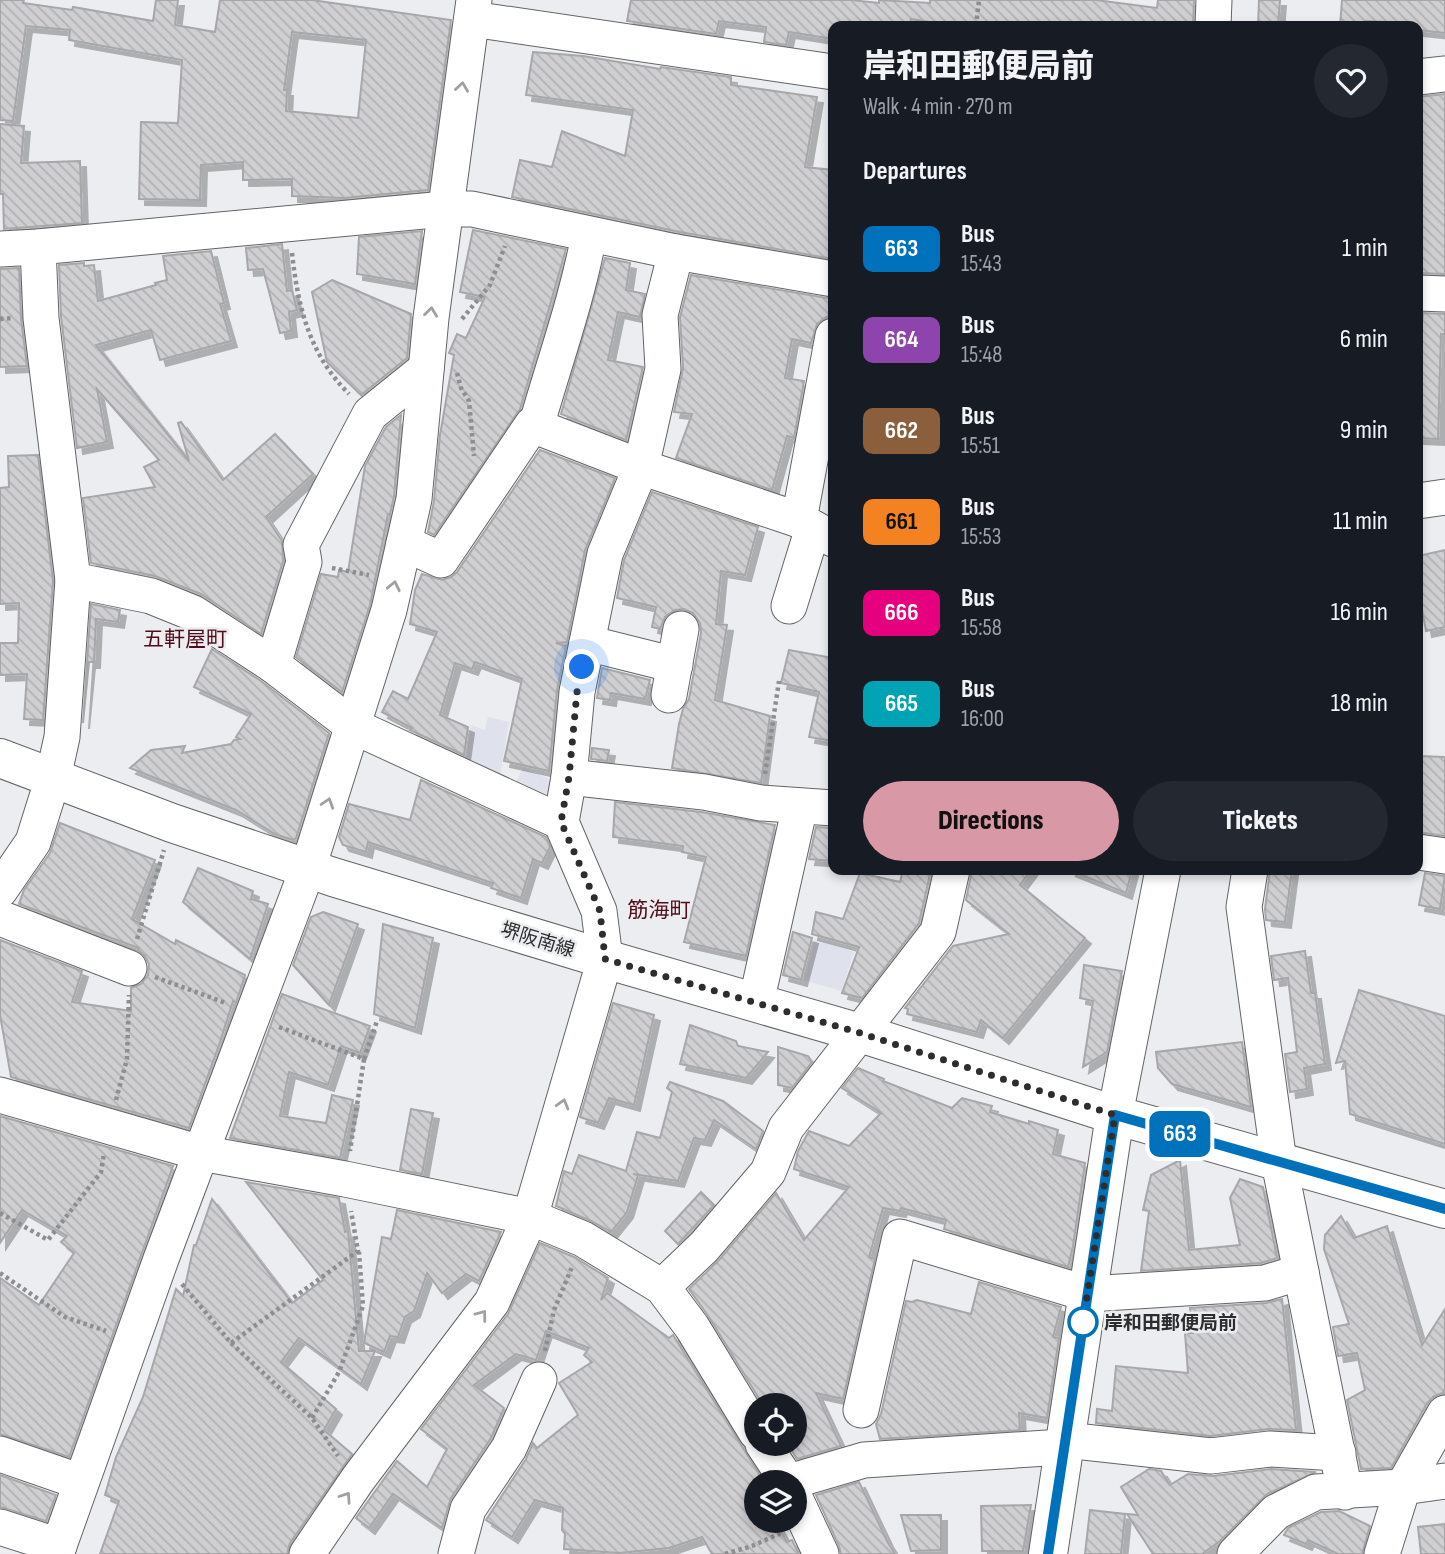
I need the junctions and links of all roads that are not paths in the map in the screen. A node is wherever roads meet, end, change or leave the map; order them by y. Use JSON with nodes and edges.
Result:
{"nodes":[{"id":1,"x":1214,"y":0,"type":"edge"},
{"id":2,"x":473,"y":5,"type":"edge"},
{"id":3,"x":1213,"y":21,"type":"edge"},
{"id":4,"x":828,"y":71,"type":"edge"},
{"id":5,"x":1445,"y":74,"type":"edge"},
{"id":6,"x":1423,"y":76,"type":"edge"},
{"id":7,"x":445,"y":209,"type":"junction"},
{"id":8,"x":589,"y":235,"type":"junction"},
{"id":9,"x":38,"y":247,"type":"junction"},
{"id":10,"x":0,"y":249,"type":"edge"},
{"id":11,"x":676,"y":252,"type":"junction"},
{"id":12,"x":828,"y":278,"type":"edge"},
{"id":13,"x":1423,"y":293,"type":"edge"},
{"id":14,"x":1445,"y":294,"type":"edge"},
{"id":15,"x":440,"y":367,"type":"junction"},
{"id":16,"x":828,"y":390,"type":"edge"},
{"id":17,"x":536,"y":427,"type":"junction"},
{"id":18,"x":641,"y":467,"type":"junction"},
{"id":19,"x":1445,"y":498,"type":"edge"},
{"id":20,"x":1423,"y":500,"type":"edge"},
{"id":21,"x":815,"y":529,"type":"edge"},
{"id":22,"x":404,"y":543,"type":"junction"},
{"id":23,"x":73,"y":580,"type":"junction"},
{"id":24,"x":789,"y":606,"type":"dead end"},
{"id":25,"x":681,"y":629,"type":"dead end"},
{"id":26,"x":587,"y":643,"type":"junction"},
{"id":27,"x":273,"y":665,"type":"junction"},
{"id":28,"x":353,"y":726,"type":"junction"},
{"id":29,"x":0,"y":758,"type":"edge"},
{"id":30,"x":569,"y":777,"type":"junction"},
{"id":31,"x":53,"y":778,"type":"junction"},
{"id":32,"x":816,"y":807,"type":"edge"},
{"id":33,"x":561,"y":822,"type":"junction"},
{"id":34,"x":1423,"y":853,"type":"edge"},
{"id":35,"x":1445,"y":856,"type":"edge"},
{"id":36,"x":307,"y":869,"type":"junction"},
{"id":37,"x":951,"y":875,"type":"edge"},
{"id":38,"x":1162,"y":875,"type":"edge"},
{"id":39,"x":1249,"y":875,"type":"edge"},
{"id":40,"x":0,"y":890,"type":"edge"},
{"id":41,"x":0,"y":918,"type":"edge"},
{"id":42,"x":605,"y":959,"type":"junction"},
{"id":43,"x":133,"y":969,"type":"road end"},
{"id":44,"x":756,"y":1003,"type":"junction"},
{"id":45,"x":860,"y":1033,"type":"junction"},
{"id":46,"x":2,"y":1085,"type":"edge"},
{"id":47,"x":1115,"y":1115,"type":"junction"},
{"id":48,"x":201,"y":1153,"type":"junction"},
{"id":49,"x":1279,"y":1162,"type":"junction"},
{"id":50,"x":1445,"y":1209,"type":"edge"},
{"id":51,"x":530,"y":1217,"type":"junction"},
{"id":52,"x":1301,"y":1272,"type":"junction"},
{"id":53,"x":662,"y":1287,"type":"junction"},
{"id":54,"x":1087,"y":1294,"type":"junction"},
{"id":55,"x":539,"y":1380,"type":"road end"},
{"id":56,"x":861,"y":1410,"type":"dead end"},
{"id":57,"x":744,"y":1412,"type":"edge"},
{"id":58,"x":1445,"y":1413,"type":"edge"},
{"id":59,"x":1065,"y":1445,"type":"junction"},
{"id":60,"x":1338,"y":1453,"type":"junction"},
{"id":61,"x":0,"y":1454,"type":"edge"},
{"id":62,"x":807,"y":1476,"type":"edge"},
{"id":63,"x":1445,"y":1481,"type":"edge"},
{"id":64,"x":82,"y":1482,"type":"junction"},
{"id":65,"x":1403,"y":1487,"type":"junction"},
{"id":66,"x":1345,"y":1492,"type":"junction"},
{"id":67,"x":807,"y":1522,"type":"edge"},
{"id":68,"x":0,"y":1527,"type":"edge"},
{"id":69,"x":58,"y":1550,"type":"edge"},
{"id":70,"x":307,"y":1554,"type":"edge"},
{"id":71,"x":456,"y":1554,"type":"edge"},
{"id":72,"x":821,"y":1554,"type":"edge"},
{"id":73,"x":1048,"y":1554,"type":"edge"},
{"id":74,"x":1235,"y":1554,"type":"edge"},
{"id":75,"x":1382,"y":1554,"type":"edge"}],
"edges":[{"from":1,"to":3,"type":"street"},
{"from":2,"to":4,"type":"street"},
{"from":7,"to":2,"type":"street","one_way":true},
{"from":5,"to":6,"type":"street"},
{"from":7,"to":8,"type":"street"},
{"from":7,"to":9,"type":"street"},
{"from":15,"to":7,"type":"street","one_way":true},
{"from":8,"to":11,"type":"street"},
{"from":8,"to":17,"type":"street"},
{"from":9,"to":10,"type":"street"},
{"from":9,"to":23,"type":"street"},
{"from":11,"to":12,"type":"street"},
{"from":11,"to":18,"type":"street"},
{"from":13,"to":14,"type":"street"},
{"from":15,"to":22,"type":"street"},
{"from":15,"to":27,"type":"street"},
{"from":16,"to":21,"type":"street"},
{"from":17,"to":18,"type":"street"},
{"from":17,"to":22,"type":"street"},
{"from":18,"to":21,"type":"street"},
{"from":18,"to":26,"type":"street"},
{"from":19,"to":20,"type":"street"},
{"from":21,"to":24,"type":"street"},
{"from":28,"to":22,"type":"street","one_way":true},
{"from":23,"to":27,"type":"street"},
{"from":23,"to":31,"type":"street"},
{"from":25,"to":26,"type":"street"},
{"from":26,"to":30,"type":"street"},
{"from":27,"to":28,"type":"street"},
{"from":28,"to":33,"type":"street"},
{"from":36,"to":28,"type":"street","one_way":true},
{"from":29,"to":31,"type":"main road","name":"堺阪南線"},
{"from":30,"to":32,"type":"street"},
{"from":30,"to":33,"type":"street"},
{"from":31,"to":36,"type":"main road","name":"堺阪南線"},
{"from":31,"to":40,"type":"street"},
{"from":32,"to":44,"type":"street"},
{"from":33,"to":42,"type":"street"},
{"from":34,"to":35,"type":"street"},
{"from":36,"to":42,"type":"main road","name":"堺阪南線"},
{"from":36,"to":48,"type":"street"},
{"from":37,"to":45,"type":"street"},
{"from":38,"to":47,"type":"street"},
{"from":39,"to":49,"type":"street"},
{"from":41,"to":43,"type":"street"},
{"from":42,"to":44,"type":"main road","name":"堺阪南線"},
{"from":51,"to":42,"type":"street","one_way":true},
{"from":44,"to":45,"type":"main road","name":"堺阪南線"},
{"from":45,"to":47,"type":"main road","name":"堺阪南線"},
{"from":45,"to":53,"type":"street"},
{"from":46,"to":48,"type":"street"},
{"from":47,"to":49,"type":"main road","name":"堺阪南線"},
{"from":47,"to":54,"type":"main road"},
{"from":48,"to":51,"type":"street"},
{"from":48,"to":64,"type":"street"},
{"from":49,"to":50,"type":"main road","name":"堺阪南線"},
{"from":49,"to":52,"type":"street"},
{"from":51,"to":53,"type":"street"},
{"from":70,"to":51,"type":"street","one_way":true},
{"from":52,"to":54,"type":"street"},
{"from":52,"to":60,"type":"street"},
{"from":53,"to":57,"type":"street"},
{"from":54,"to":56,"type":"street"},
{"from":54,"to":59,"type":"main road"},
{"from":55,"to":71,"type":"street"},
{"from":58,"to":65,"type":"street"},
{"from":59,"to":60,"type":"street"},
{"from":59,"to":62,"type":"street"},
{"from":59,"to":73,"type":"main road"},
{"from":60,"to":66,"type":"street"},
{"from":61,"to":64,"type":"street"},
{"from":63,"to":65,"type":"street"},
{"from":64,"to":69,"type":"street"},
{"from":65,"to":66,"type":"street"},
{"from":65,"to":75,"type":"street"},
{"from":66,"to":74,"type":"street"},
{"from":67,"to":72,"type":"street"},
{"from":68,"to":69,"type":"street"}]}
